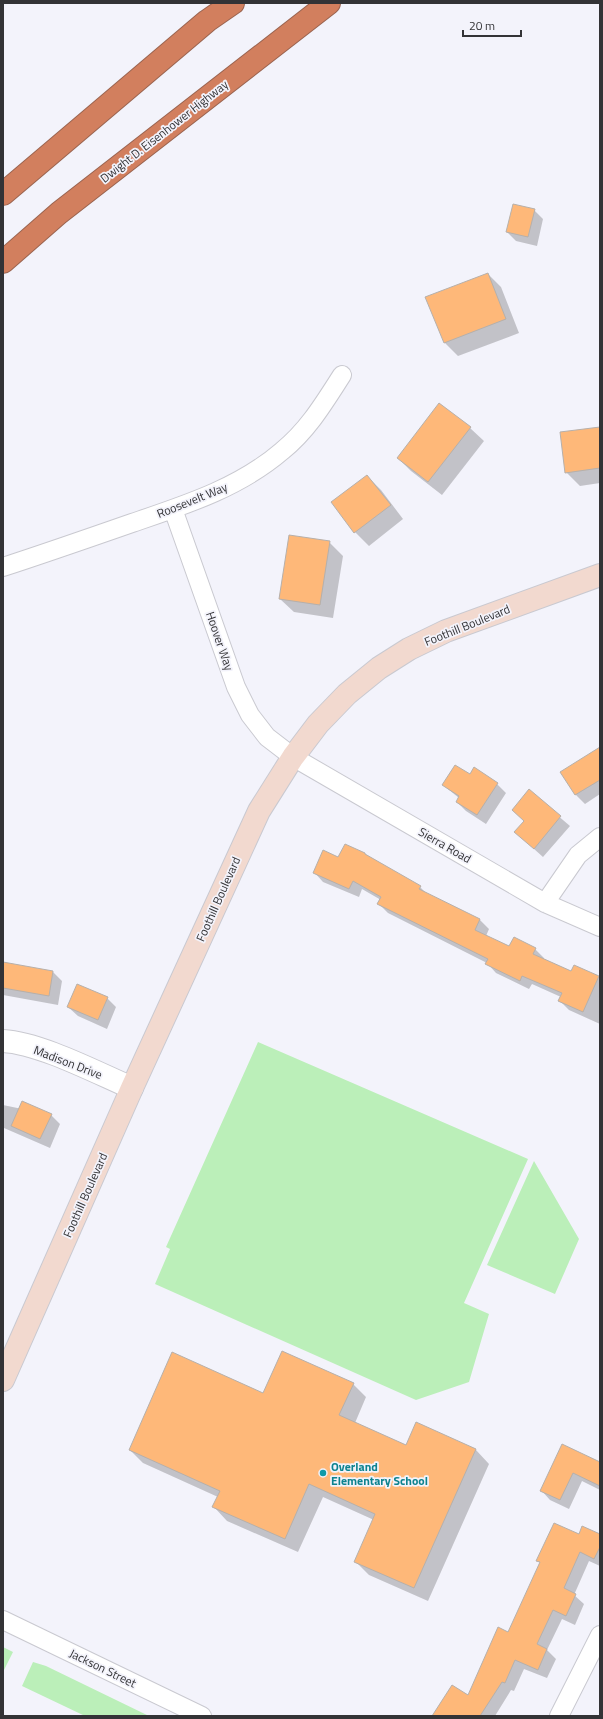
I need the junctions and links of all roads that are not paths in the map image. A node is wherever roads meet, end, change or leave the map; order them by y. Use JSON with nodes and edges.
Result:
{"nodes":[{"id":1,"x":233,"y":3,"type":"edge"},
{"id":2,"x":329,"y":3,"type":"edge"},
{"id":3,"x":3,"y":194,"type":"edge"},
{"id":4,"x":3,"y":262,"type":"edge"},
{"id":5,"x":342,"y":375,"type":"dead end"},
{"id":6,"x":173,"y":509,"type":"junction"},
{"id":7,"x":3,"y":568,"type":"edge"},
{"id":8,"x":600,"y":575,"type":"edge"},
{"id":9,"x":293,"y":757,"type":"junction"},
{"id":10,"x":600,"y":837,"type":"edge"},
{"id":11,"x":545,"y":904,"type":"junction"},
{"id":12,"x":600,"y":927,"type":"edge"},
{"id":13,"x":3,"y":1041,"type":"edge"},
{"id":14,"x":132,"y":1088,"type":"junction"},
{"id":15,"x":3,"y":1380,"type":"edge"},
{"id":16,"x":3,"y":1620,"type":"edge"},
{"id":17,"x":600,"y":1635,"type":"edge"},
{"id":18,"x":202,"y":1716,"type":"edge"},
{"id":19,"x":559,"y":1716,"type":"edge"}],
"edges":[{"from":1,"to":3,"type":"highway"},
{"from":2,"to":4,"type":"highway","name":"Dwight D. Eisenhower Highway"},
{"from":5,"to":6,"type":"street","name":"Roosevelt Way"},
{"from":6,"to":7,"type":"street","name":"Roosevelt Way"},
{"from":6,"to":9,"type":"street","name":"Hoover Way"},
{"from":8,"to":9,"type":"main road","name":"Foothill Boulevard"},
{"from":9,"to":11,"type":"street","name":"Sierra Road"},
{"from":9,"to":14,"type":"main road","name":"Foothill Boulevard"},
{"from":10,"to":11,"type":"street"},
{"from":11,"to":12,"type":"street","name":"Sierra Road"},
{"from":13,"to":14,"type":"street","name":"Madison Drive"},
{"from":14,"to":15,"type":"main road","name":"Foothill Boulevard"},
{"from":16,"to":18,"type":"street","name":"Jackson Street"},
{"from":17,"to":19,"type":"street"}]}
